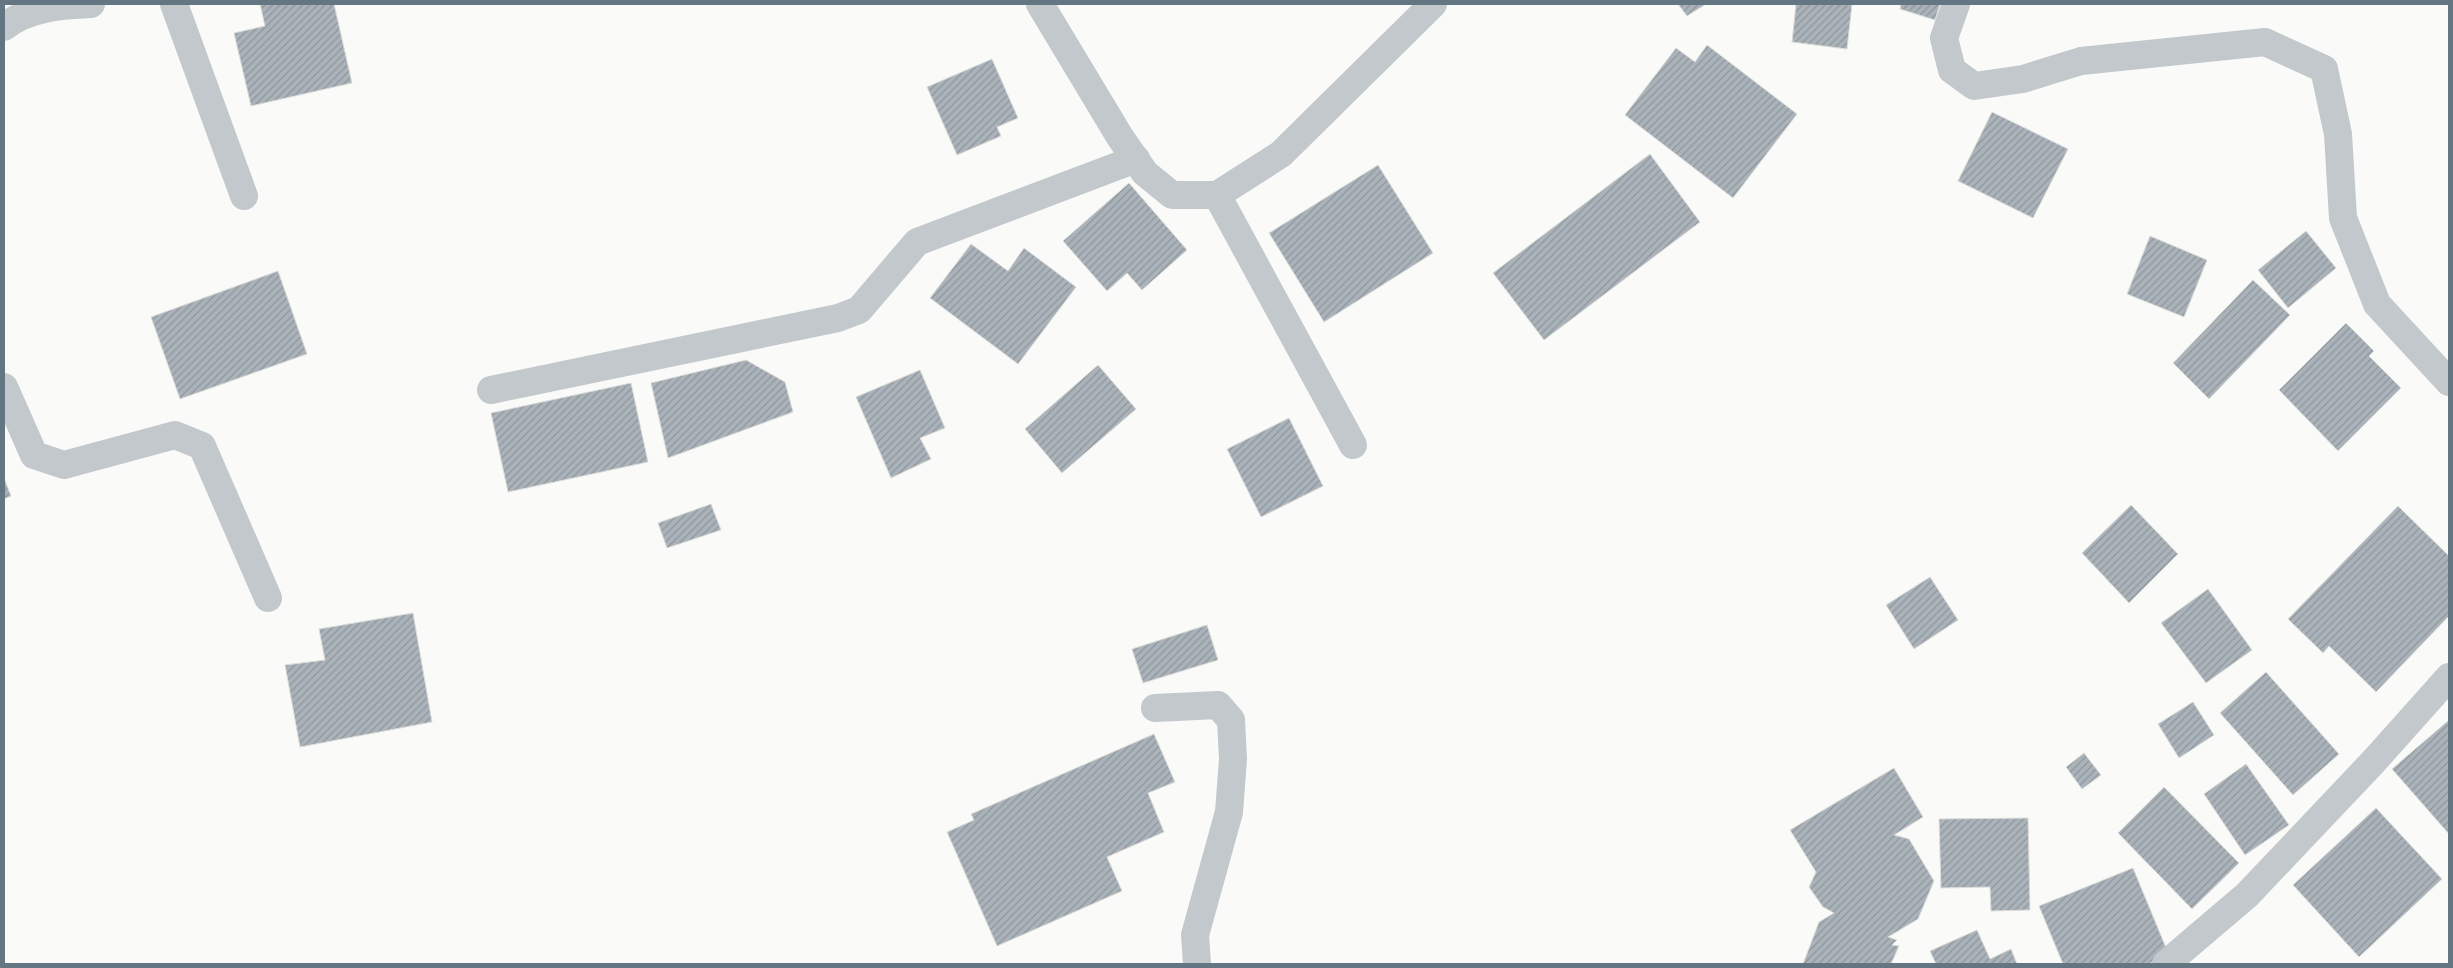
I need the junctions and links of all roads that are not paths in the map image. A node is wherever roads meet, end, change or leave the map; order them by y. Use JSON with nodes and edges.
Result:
{"nodes":[{"id":1,"x":91,"y":4,"type":"edge"},
{"id":2,"x":174,"y":4,"type":"edge"},
{"id":3,"x":1040,"y":4,"type":"edge"},
{"id":4,"x":1433,"y":4,"type":"edge"},
{"id":5,"x":1956,"y":4,"type":"edge"},
{"id":6,"x":4,"y":27,"type":"edge"},
{"id":7,"x":1136,"y":160,"type":"junction"},
{"id":8,"x":1217,"y":194,"type":"junction"},
{"id":9,"x":244,"y":196,"type":"dead end"},
{"id":10,"x":2449,"y":382,"type":"edge"},
{"id":11,"x":4,"y":386,"type":"edge"},
{"id":12,"x":491,"y":390,"type":"dead end"},
{"id":13,"x":1353,"y":445,"type":"dead end"},
{"id":14,"x":268,"y":598,"type":"dead end"},
{"id":15,"x":2449,"y":678,"type":"edge"},
{"id":16,"x":1155,"y":708,"type":"dead end"},
{"id":17,"x":1197,"y":964,"type":"edge"},
{"id":18,"x":2166,"y":964,"type":"edge"}],
"edges":[{"from":1,"to":6,"type":"street"},
{"from":2,"to":9,"type":"street"},
{"from":3,"to":7,"type":"street"},
{"from":4,"to":8,"type":"street"},
{"from":5,"to":10,"type":"street"},
{"from":7,"to":8,"type":"street"},
{"from":7,"to":12,"type":"street"},
{"from":8,"to":13,"type":"street"},
{"from":11,"to":14,"type":"street"},
{"from":15,"to":18,"type":"street"},
{"from":16,"to":17,"type":"street"}]}
